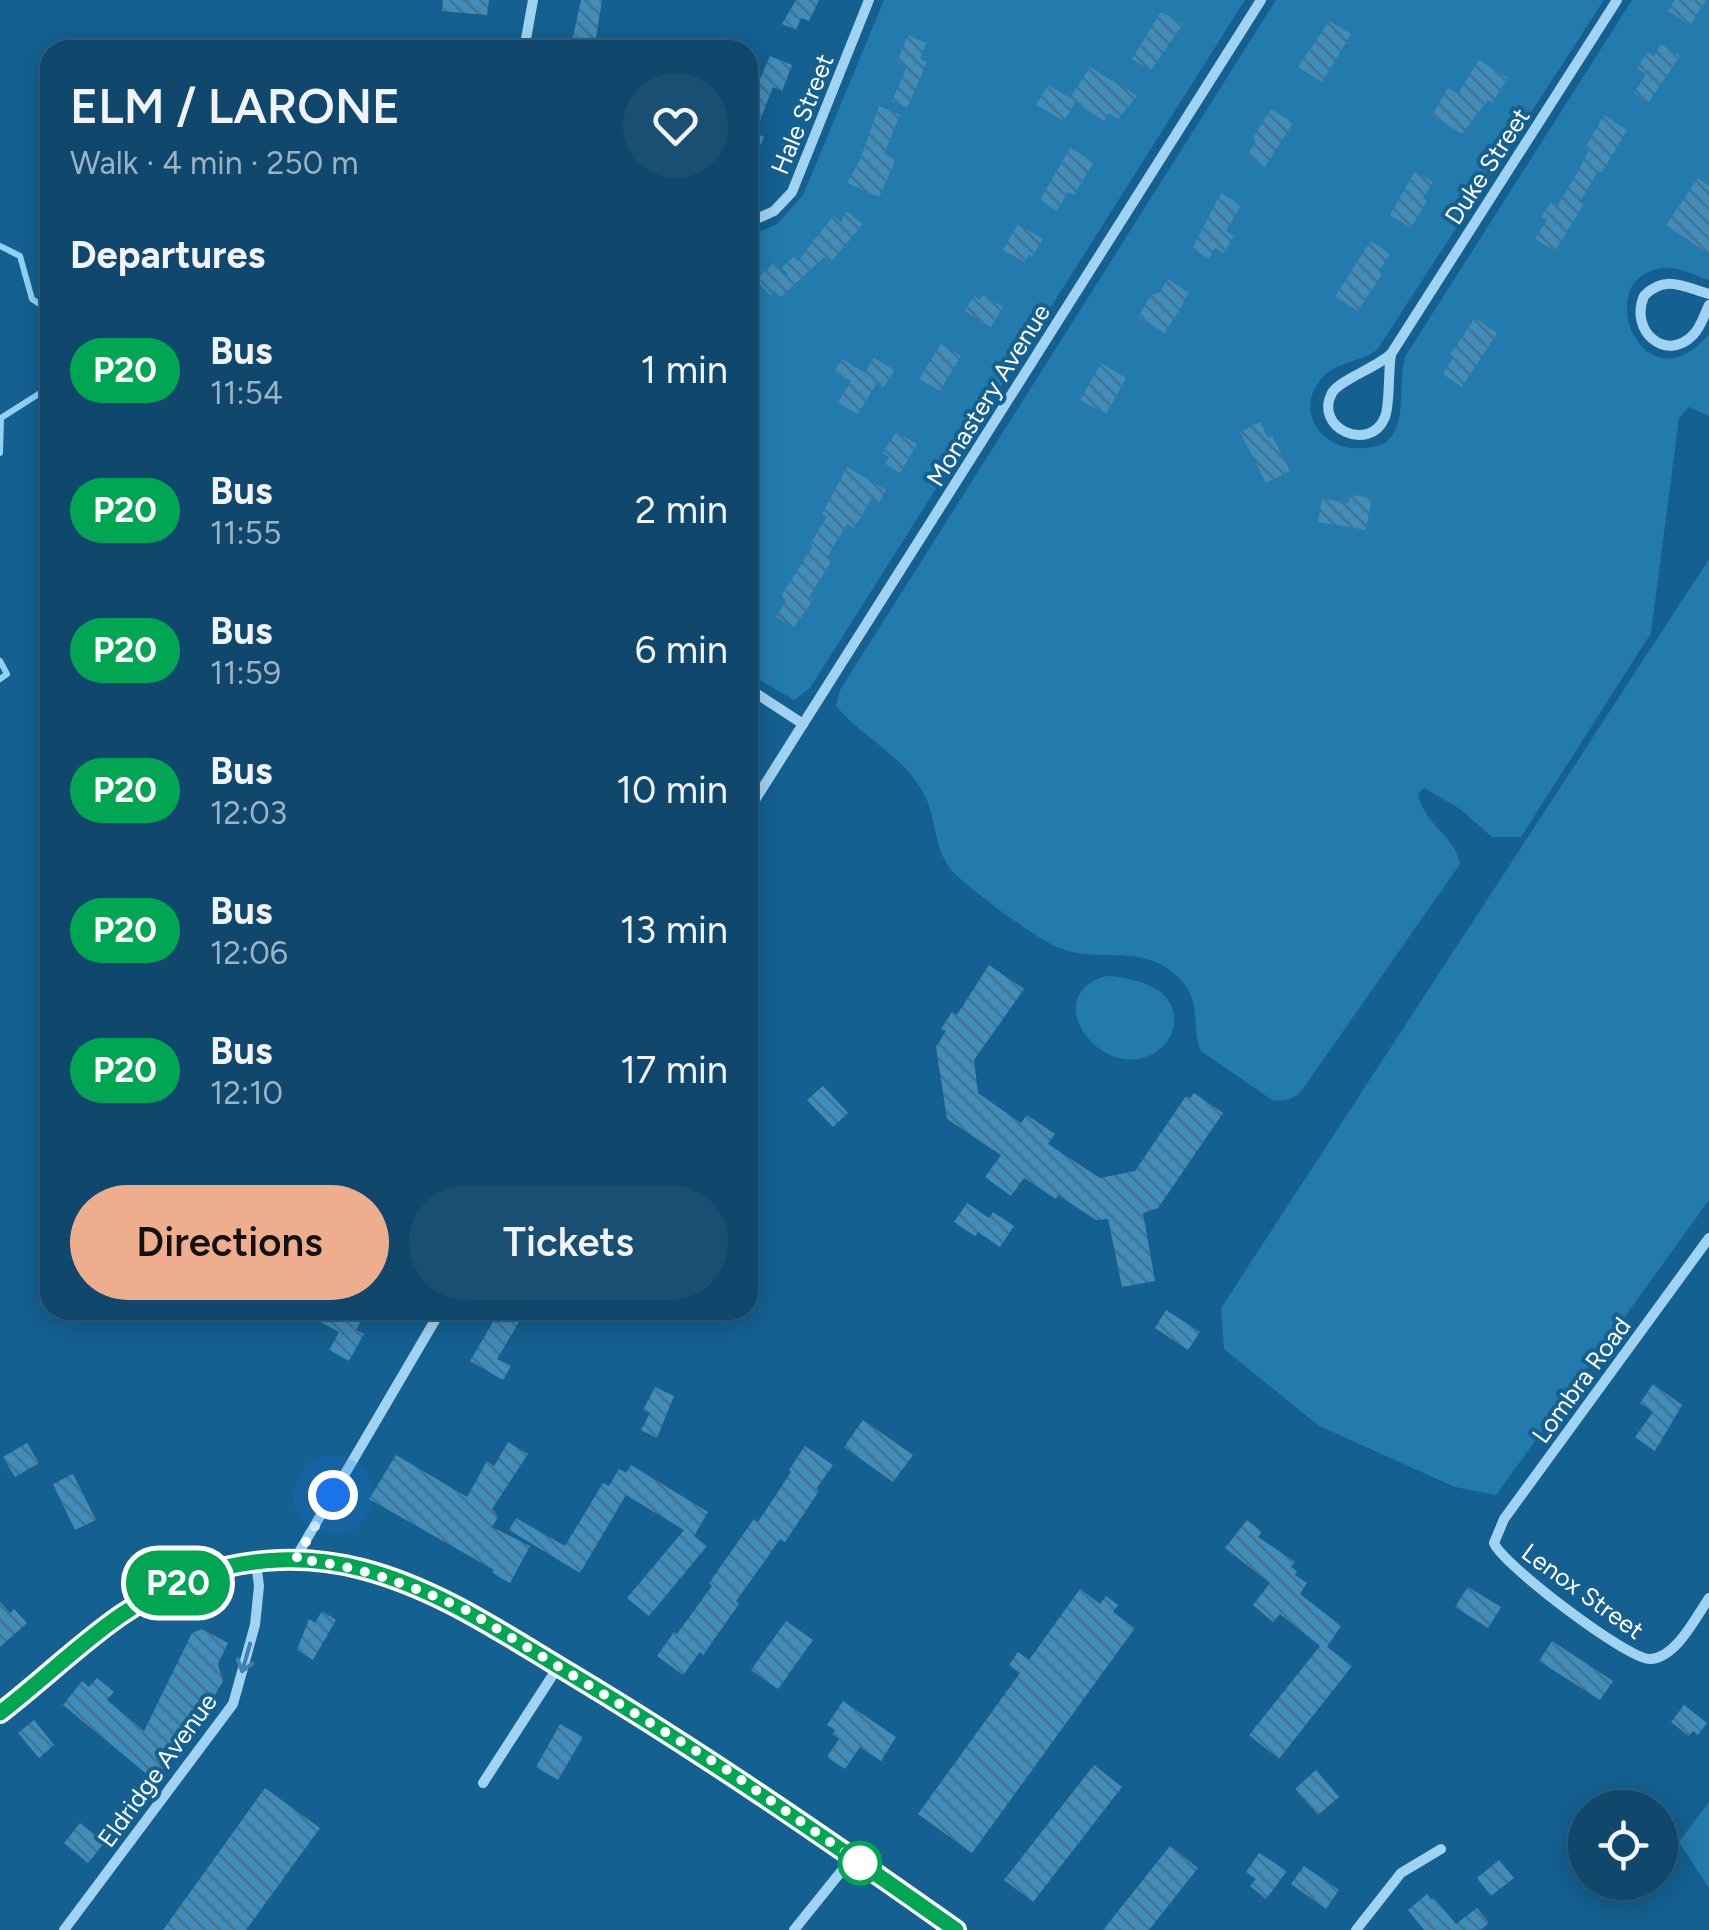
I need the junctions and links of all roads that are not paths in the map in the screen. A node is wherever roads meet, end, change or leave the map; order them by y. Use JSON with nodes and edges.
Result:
{"nodes":[{"id":1,"x":533,"y":0,"type":"edge"},
{"id":2,"x":869,"y":0,"type":"edge"},
{"id":3,"x":1261,"y":0,"type":"edge"},
{"id":4,"x":1617,"y":0,"type":"edge"},
{"id":5,"x":526,"y":40,"type":"edge"},
{"id":6,"x":758,"y":218,"type":"edge"},
{"id":7,"x":1709,"y":294,"type":"edge"},
{"id":8,"x":1709,"y":305,"type":"edge"},
{"id":9,"x":1391,"y":354,"type":"junction"},
{"id":10,"x":758,"y":695,"type":"edge"},
{"id":11,"x":803,"y":724,"type":"junction"},
{"id":12,"x":758,"y":795,"type":"edge"},
{"id":13,"x":1709,"y":1238,"type":"edge"},
{"id":14,"x":435,"y":1320,"type":"edge"},
{"id":15,"x":1496,"y":1548,"type":"joint"},
{"id":16,"x":296,"y":1559,"type":"junction"},
{"id":17,"x":256,"y":1562,"type":"junction"},
{"id":18,"x":1709,"y":1598,"type":"edge"},
{"id":19,"x":558,"y":1666,"type":"junction"},
{"id":20,"x":0,"y":1713,"type":"edge"},
{"id":21,"x":483,"y":1783,"type":"dead end"},
{"id":22,"x":1441,"y":1849,"type":"dead end"},
{"id":23,"x":852,"y":1857,"type":"junction"},
{"id":24,"x":64,"y":1930,"type":"edge"},
{"id":25,"x":794,"y":1930,"type":"edge"},
{"id":26,"x":956,"y":1930,"type":"edge"},
{"id":27,"x":1356,"y":1930,"type":"edge"}],
"edges":[{"from":1,"to":5,"type":"street"},
{"from":2,"to":6,"type":"street","name":"Hale Street"},
{"from":3,"to":11,"type":"street","name":"Monastery Avenue"},
{"from":4,"to":9,"type":"street","name":"Duke Street"},
{"from":7,"to":8,"type":"street"},
{"from":9,"to":9,"type":"street","name":"Duke Street"},
{"from":10,"to":11,"type":"street"},
{"from":11,"to":12,"type":"street","name":"Monastery Avenue"},
{"from":13,"to":15,"type":"street","name":"Lombra Road"},
{"from":14,"to":16,"type":"street"},
{"from":15,"to":18,"type":"street","name":"Lenox Street"},
{"from":16,"to":17,"type":"main road"},
{"from":16,"to":19,"type":"main road"},
{"from":17,"to":20,"type":"main road"},
{"from":17,"to":24,"type":"street","name":"Eldridge Avenue","one_way":true},
{"from":19,"to":21,"type":"street"},
{"from":19,"to":23,"type":"main road"},
{"from":22,"to":27,"type":"street"},
{"from":23,"to":25,"type":"street"},
{"from":23,"to":26,"type":"main road"}]}
